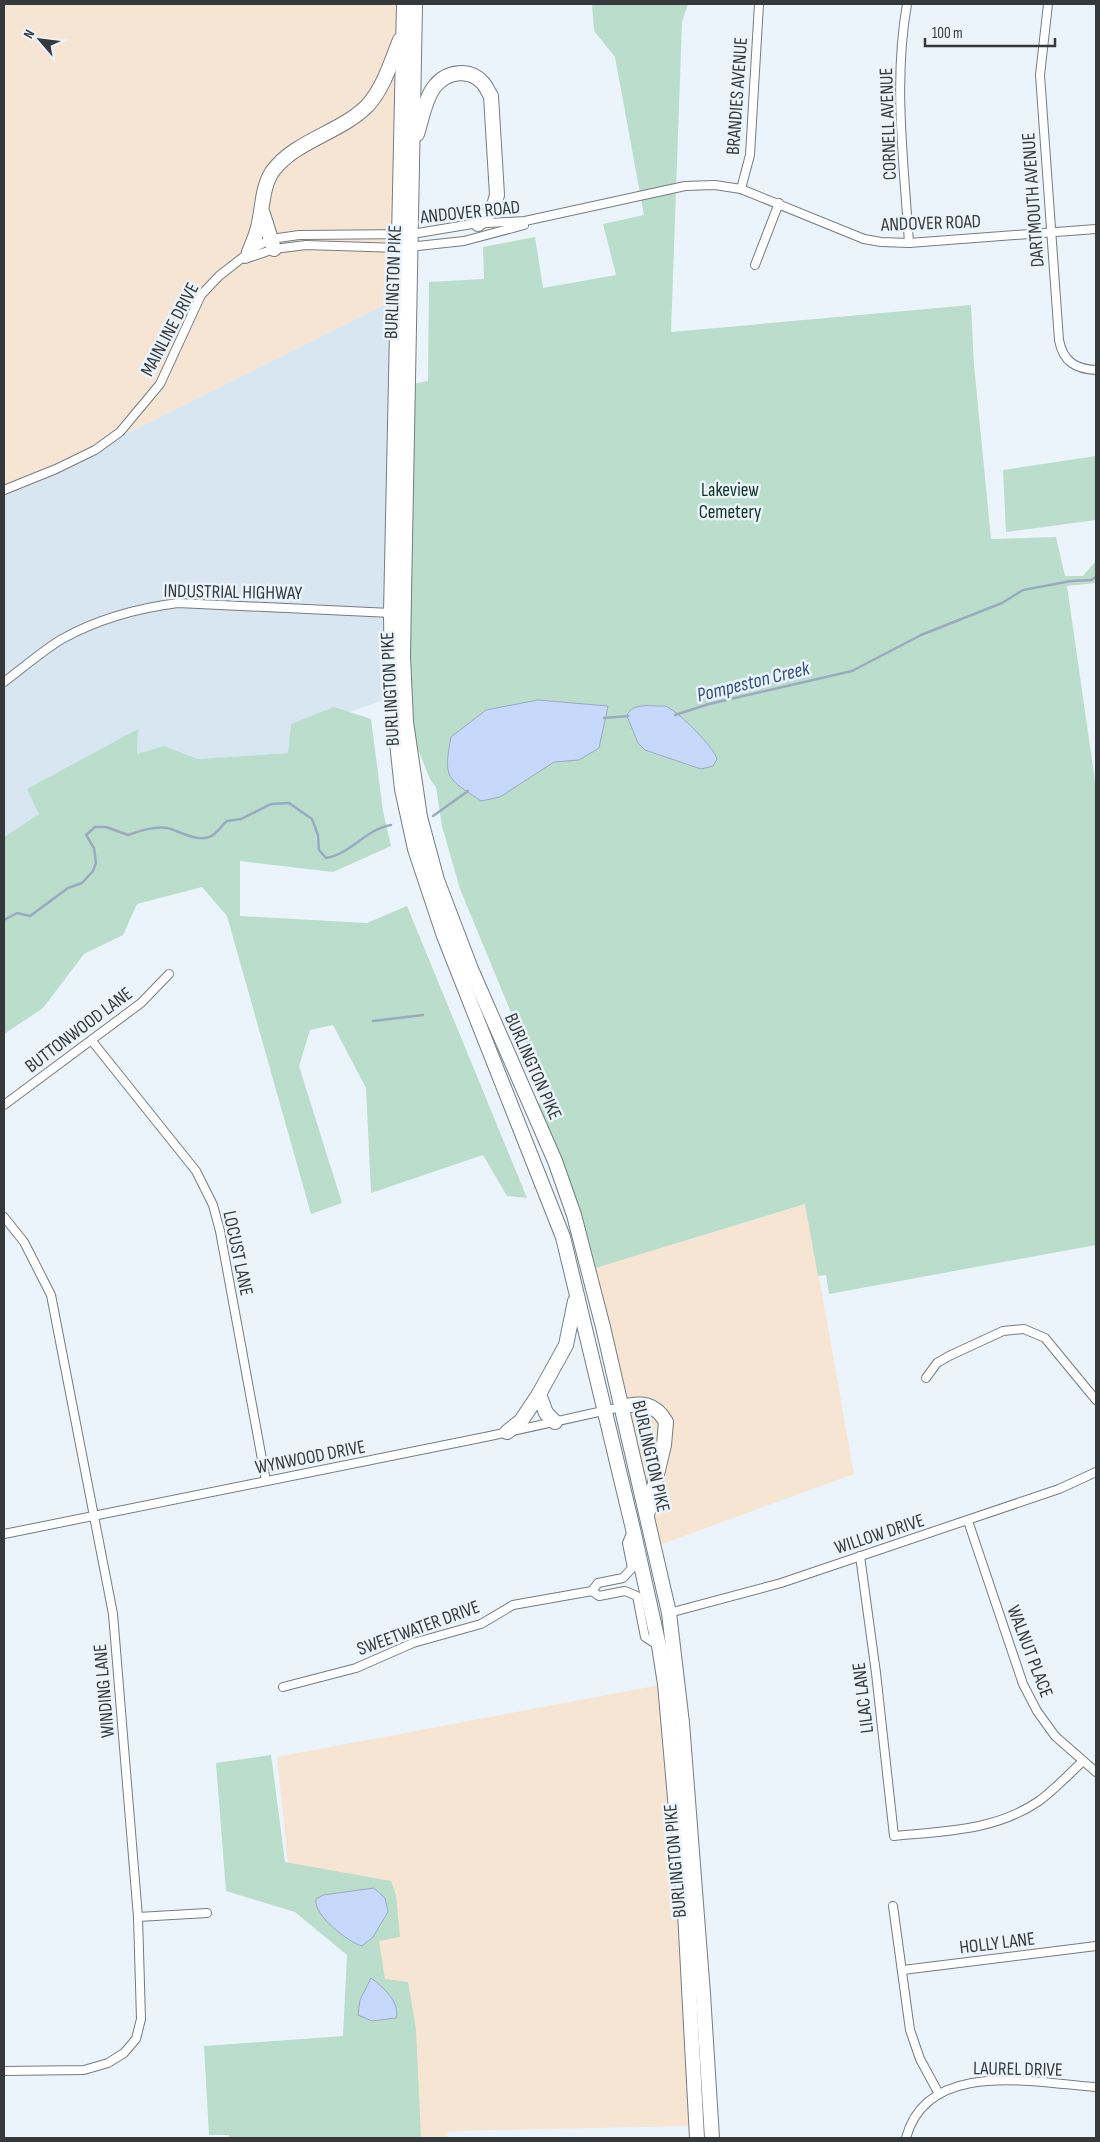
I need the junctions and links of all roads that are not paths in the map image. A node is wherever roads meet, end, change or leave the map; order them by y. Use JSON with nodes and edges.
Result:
{"nodes":[{"id":1,"x":404,"y":4,"type":"edge"},
{"id":2,"x":415,"y":4,"type":"edge"},
{"id":3,"x":759,"y":4,"type":"edge"},
{"id":4,"x":907,"y":4,"type":"edge"},
{"id":5,"x":1048,"y":4,"type":"edge"},
{"id":6,"x":404,"y":32,"type":"junction"},
{"id":7,"x":413,"y":149,"type":"junction"},
{"id":8,"x":741,"y":189,"type":"junction"},
{"id":9,"x":779,"y":204,"type":"junction"},
{"id":10,"x":262,"y":206,"type":"junction"},
{"id":11,"x":541,"y":219,"type":"junction"},
{"id":12,"x":478,"y":224,"type":"junction"},
{"id":13,"x":1096,"y":229,"type":"edge"},
{"id":14,"x":1050,"y":232,"type":"junction"},
{"id":15,"x":406,"y":240,"type":"junction"},
{"id":16,"x":909,"y":242,"type":"junction"},
{"id":17,"x":272,"y":244,"type":"junction"},
{"id":18,"x":244,"y":257,"type":"junction"},
{"id":19,"x":755,"y":265,"type":"dead end"},
{"id":20,"x":1096,"y":370,"type":"edge"},
{"id":21,"x":4,"y":490,"type":"edge"},
{"id":22,"x":391,"y":613,"type":"junction"},
{"id":23,"x":4,"y":682,"type":"edge"},
{"id":24,"x":168,"y":974,"type":"dead end"},
{"id":25,"x":92,"y":1041,"type":"junction"},
{"id":26,"x":4,"y":1105,"type":"edge"},
{"id":27,"x":4,"y":1217,"type":"edge"},
{"id":28,"x":576,"y":1292,"type":"junction"},
{"id":29,"x":926,"y":1378,"type":"dead end"},
{"id":30,"x":539,"y":1394,"type":"junction"},
{"id":31,"x":1096,"y":1400,"type":"edge"},
{"id":32,"x":621,"y":1407,"type":"junction"},
{"id":33,"x":605,"y":1412,"type":"junction"},
{"id":34,"x":555,"y":1422,"type":"junction"},
{"id":35,"x":508,"y":1432,"type":"junction"},
{"id":36,"x":1096,"y":1472,"type":"edge"},
{"id":37,"x":266,"y":1481,"type":"junction"},
{"id":38,"x":95,"y":1515,"type":"junction"},
{"id":39,"x":647,"y":1516,"type":"junction"},
{"id":40,"x":968,"y":1521,"type":"junction"},
{"id":41,"x":633,"y":1529,"type":"junction"},
{"id":42,"x":4,"y":1534,"type":"edge"},
{"id":43,"x":860,"y":1556,"type":"junction"},
{"id":44,"x":592,"y":1591,"type":"junction"},
{"id":45,"x":669,"y":1613,"type":"junction"},
{"id":46,"x":658,"y":1646,"type":"junction"},
{"id":47,"x":283,"y":1687,"type":"dead end"},
{"id":48,"x":1082,"y":1762,"type":"junction"},
{"id":49,"x":1096,"y":1772,"type":"edge"},
{"id":50,"x":893,"y":1906,"type":"dead end"},
{"id":51,"x":207,"y":1913,"type":"dead end"},
{"id":52,"x":138,"y":1917,"type":"junction"},
{"id":53,"x":1096,"y":1946,"type":"edge"},
{"id":54,"x":903,"y":1970,"type":"junction"},
{"id":55,"x":4,"y":2071,"type":"edge"},
{"id":56,"x":1096,"y":2087,"type":"edge"},
{"id":57,"x":940,"y":2094,"type":"junction"},
{"id":58,"x":712,"y":2131,"type":"edge"},
{"id":59,"x":695,"y":2134,"type":"edge"},
{"id":60,"x":717,"y":2138,"type":"edge"},
{"id":61,"x":906,"y":2138,"type":"edge"}],
"edges":[{"from":1,"to":6,"type":"highway","name":"BURLINGTON PIKE"},
{"from":2,"to":7,"type":"highway","name":"BURLINGTON PIKE"},
{"from":3,"to":8,"type":"street","name":"BRANDIES AVENUE"},
{"from":4,"to":16,"type":"street","name":"CORNELL AVENUE"},
{"from":5,"to":14,"type":"street","name":"DARTMOUTH AVENUE"},
{"from":6,"to":10,"type":"highway"},
{"from":6,"to":15,"type":"highway","name":"BURLINGTON PIKE"},
{"from":7,"to":12,"type":"highway"},
{"from":7,"to":15,"type":"highway","name":"BURLINGTON PIKE"},
{"from":8,"to":9,"type":"street","name":"ANDOVER ROAD"},
{"from":8,"to":11,"type":"street","name":"ANDOVER ROAD"},
{"from":9,"to":16,"type":"street","name":"ANDOVER ROAD"},
{"from":9,"to":19,"type":"street"},
{"from":10,"to":17,"type":"highway"},
{"from":10,"to":18,"type":"highway"},
{"from":11,"to":12,"type":"street","name":"ANDOVER ROAD"},
{"from":11,"to":15,"type":"street","name":"ANDOVER ROAD"},
{"from":12,"to":15,"type":"street","name":"ANDOVER ROAD"},
{"from":13,"to":14,"type":"street","name":"ANDOVER ROAD"},
{"from":14,"to":16,"type":"street","name":"ANDOVER ROAD"},
{"from":14,"to":20,"type":"street","name":"DARTMOUTH AVENUE"},
{"from":15,"to":17,"type":"street","name":"ANDOVER ROAD"},
{"from":15,"to":17,"type":"street","name":"ANDOVER ROAD"},
{"from":15,"to":22,"type":"highway","name":"BURLINGTON PIKE"},
{"from":15,"to":32,"type":"highway","name":"BURLINGTON PIKE"},
{"from":17,"to":18,"type":"street","name":"ANDOVER ROAD"},
{"from":17,"to":18,"type":"street","name":"ANDOVER ROAD"},
{"from":18,"to":21,"type":"street","name":"MAINLINE DRIVE"},
{"from":22,"to":23,"type":"street","name":"INDUSTRIAL HIGHWAY"},
{"from":22,"to":28,"type":"highway","name":"BURLINGTON PIKE"},
{"from":24,"to":25,"type":"street","name":"BUTTONWOOD LANE"},
{"from":25,"to":26,"type":"street","name":"BUTTONWOOD LANE"},
{"from":25,"to":37,"type":"street","name":"LOCUST LANE"},
{"from":27,"to":38,"type":"street","name":"WINDING LANE"},
{"from":28,"to":30,"type":"highway"},
{"from":28,"to":33,"type":"highway","name":"BURLINGTON PIKE"},
{"from":29,"to":31,"type":"street"},
{"from":30,"to":34,"type":"highway"},
{"from":30,"to":35,"type":"highway"},
{"from":32,"to":33,"type":"street","name":"WYNWOOD DRIVE"},
{"from":32,"to":39,"type":"highway","name":"BURLINGTON PIKE"},
{"from":32,"to":39,"type":"highway"},
{"from":33,"to":34,"type":"street","name":"WYNWOOD DRIVE"},
{"from":33,"to":41,"type":"highway","name":"BURLINGTON PIKE"},
{"from":34,"to":35,"type":"street","name":"WYNWOOD DRIVE"},
{"from":35,"to":37,"type":"street","name":"WYNWOOD DRIVE"},
{"from":36,"to":40,"type":"street","name":"WILLOW DRIVE"},
{"from":37,"to":38,"type":"street","name":"WYNWOOD DRIVE"},
{"from":38,"to":42,"type":"street","name":"WYNWOOD DRIVE"},
{"from":38,"to":52,"type":"street","name":"WINDING LANE"},
{"from":39,"to":45,"type":"highway","name":"BURLINGTON PIKE"},
{"from":40,"to":43,"type":"street","name":"WILLOW DRIVE"},
{"from":40,"to":48,"type":"street","name":"WALNUT PLACE"},
{"from":41,"to":44,"type":"street","name":"SWEETWATER DRIVE"},
{"from":41,"to":46,"type":"highway","name":"BURLINGTON PIKE"},
{"from":43,"to":45,"type":"street","name":"WILLOW DRIVE"},
{"from":43,"to":48,"type":"street","name":"LILAC LANE"},
{"from":44,"to":46,"type":"street","name":"SWEETWATER DRIVE"},
{"from":44,"to":47,"type":"street","name":"SWEETWATER DRIVE"},
{"from":45,"to":58,"type":"highway","name":"BURLINGTON PIKE"},
{"from":46,"to":59,"type":"highway","name":"BURLINGTON PIKE"},
{"from":48,"to":49,"type":"street","name":"WALNUT PLACE"},
{"from":50,"to":54,"type":"street"},
{"from":51,"to":52,"type":"street"},
{"from":52,"to":55,"type":"street","name":"WINDING LANE"},
{"from":53,"to":54,"type":"street","name":"HOLLY LANE"},
{"from":54,"to":57,"type":"street"},
{"from":56,"to":57,"type":"street","name":"LAUREL DRIVE"},
{"from":57,"to":61,"type":"street","name":"LAUREL DRIVE"},
{"from":58,"to":60,"type":"highway"}]}
